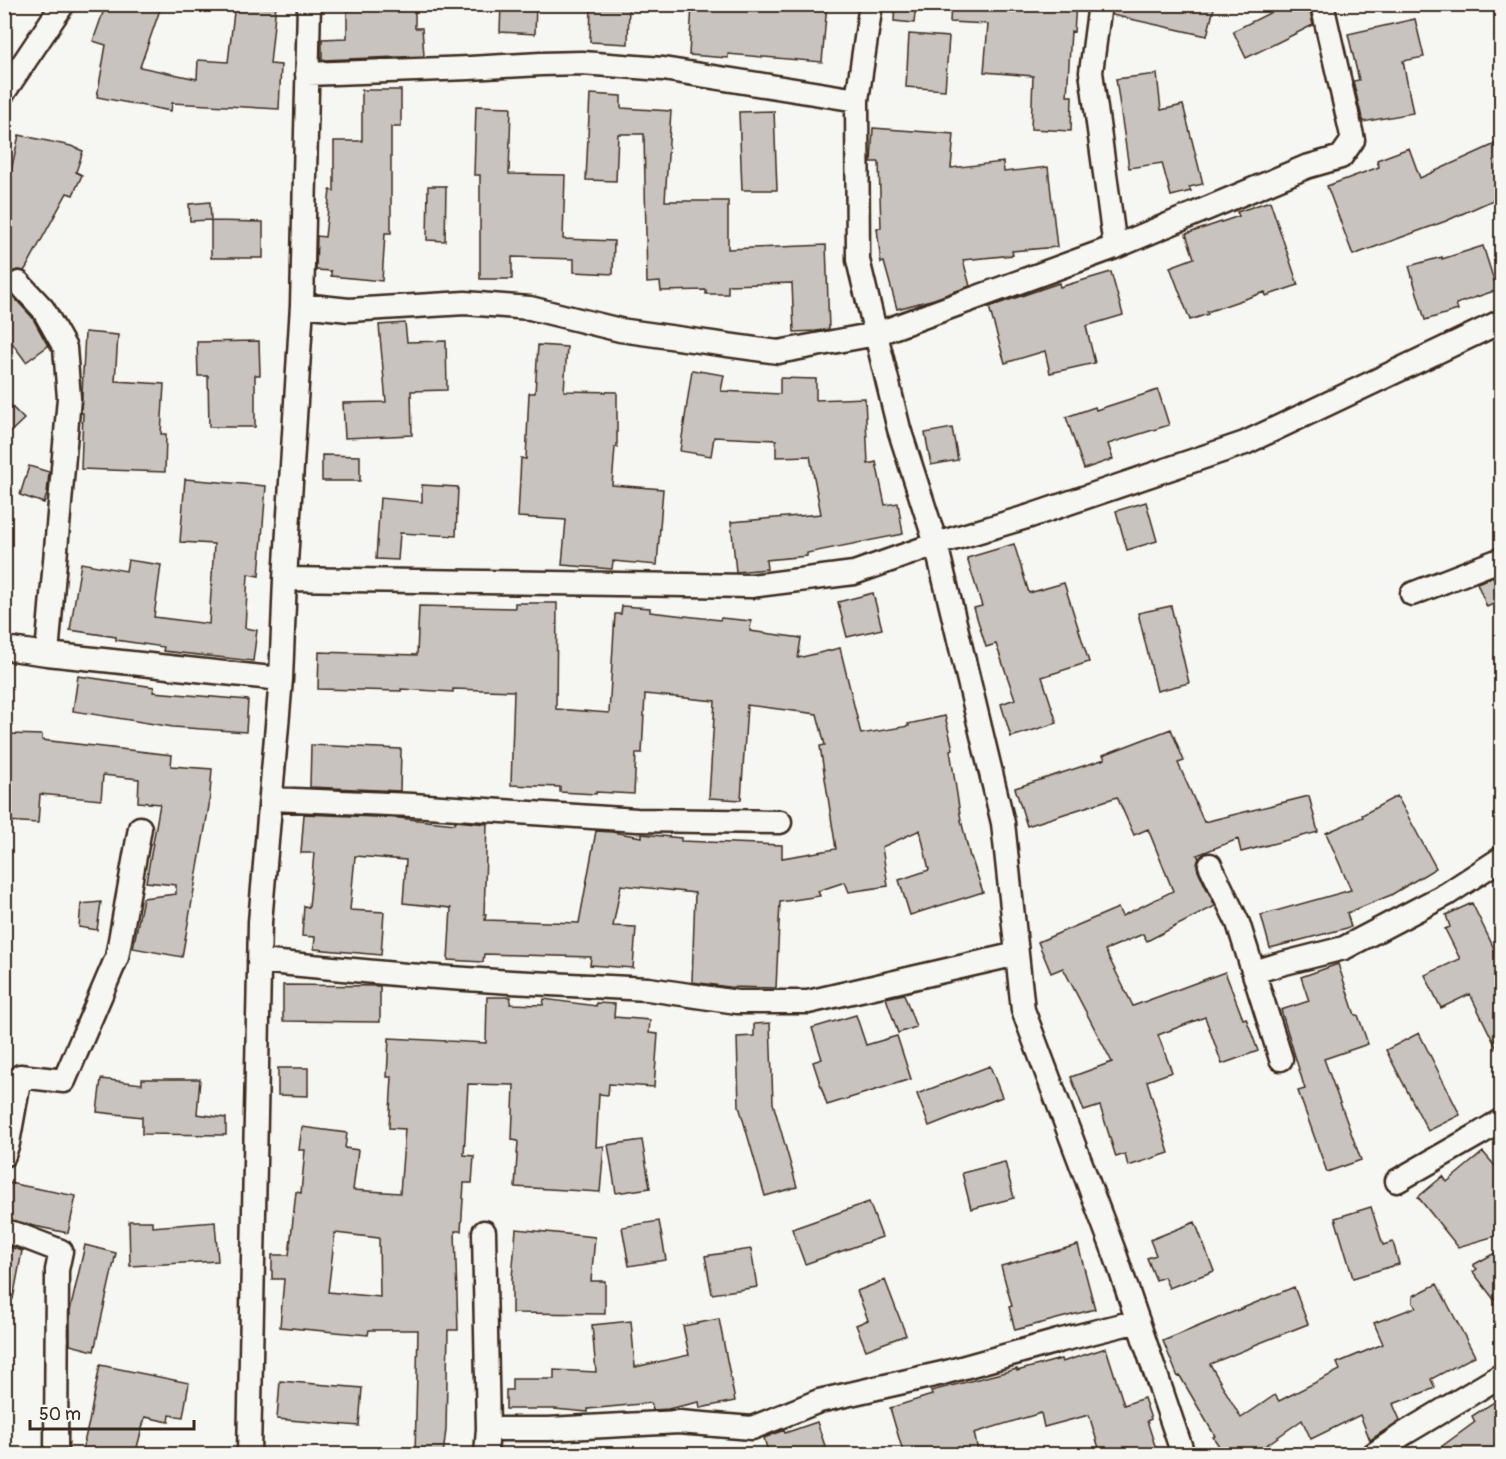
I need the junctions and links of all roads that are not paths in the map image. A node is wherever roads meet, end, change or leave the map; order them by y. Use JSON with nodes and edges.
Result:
{"nodes":[{"id":1,"x":63,"y":4,"type":"edge"},
{"id":2,"x":309,"y":4,"type":"edge"},
{"id":3,"x":871,"y":4,"type":"edge"},
{"id":4,"x":1100,"y":4,"type":"edge"},
{"id":5,"x":1322,"y":4,"type":"edge"},
{"id":6,"x":307,"y":74,"type":"junction"},
{"id":7,"x":4,"y":92,"type":"edge"},
{"id":8,"x":857,"y":100,"type":"junction"},
{"id":9,"x":1115,"y":247,"type":"junction"},
{"id":10,"x":19,"y":283,"type":"dead end"},
{"id":11,"x":302,"y":305,"type":"junction"},
{"id":12,"x":1502,"y":321,"type":"edge"},
{"id":13,"x":876,"y":334,"type":"junction"},
{"id":14,"x":936,"y":544,"type":"junction"},
{"id":15,"x":1502,"y":559,"type":"edge"},
{"id":16,"x":285,"y":579,"type":"junction"},
{"id":17,"x":1412,"y":594,"type":"dead end"},
{"id":18,"x":4,"y":648,"type":"edge"},
{"id":19,"x":48,"y":654,"type":"junction"},
{"id":20,"x":281,"y":679,"type":"junction"},
{"id":21,"x":271,"y":799,"type":"junction"},
{"id":22,"x":780,"y":822,"type":"dead end"},
{"id":23,"x":140,"y":828,"type":"dead end"},
{"id":24,"x":1502,"y":858,"type":"edge"},
{"id":25,"x":1210,"y":865,"type":"dead end"},
{"id":26,"x":1017,"y":954,"type":"junction"},
{"id":27,"x":259,"y":961,"type":"junction"},
{"id":28,"x":1254,"y":972,"type":"junction"},
{"id":29,"x":1281,"y":1059,"type":"dead end"},
{"id":30,"x":1502,"y":1120,"type":"edge"},
{"id":31,"x":4,"y":1155,"type":"edge"},
{"id":32,"x":1396,"y":1181,"type":"dead end"},
{"id":33,"x":4,"y":1231,"type":"edge"},
{"id":34,"x":484,"y":1232,"type":"dead end"},
{"id":35,"x":1138,"y":1322,"type":"junction"},
{"id":36,"x":1502,"y":1375,"type":"edge"},
{"id":37,"x":488,"y":1428,"type":"junction"},
{"id":38,"x":56,"y":1455,"type":"edge"},
{"id":39,"x":249,"y":1455,"type":"edge"},
{"id":40,"x":486,"y":1455,"type":"edge"},
{"id":41,"x":1183,"y":1455,"type":"edge"},
{"id":42,"x":1374,"y":1455,"type":"edge"}],
"edges":[{"from":1,"to":7,"type":"street"},
{"from":2,"to":6,"type":"street"},
{"from":3,"to":8,"type":"street"},
{"from":4,"to":9,"type":"street"},
{"from":5,"to":9,"type":"street"},
{"from":6,"to":8,"type":"street"},
{"from":6,"to":11,"type":"street"},
{"from":8,"to":13,"type":"street"},
{"from":9,"to":13,"type":"street"},
{"from":10,"to":19,"type":"street"},
{"from":11,"to":13,"type":"street"},
{"from":11,"to":16,"type":"street"},
{"from":12,"to":14,"type":"street"},
{"from":13,"to":14,"type":"street"},
{"from":14,"to":16,"type":"street"},
{"from":14,"to":26,"type":"street"},
{"from":15,"to":17,"type":"street"},
{"from":16,"to":20,"type":"street"},
{"from":18,"to":19,"type":"street"},
{"from":19,"to":20,"type":"street"},
{"from":20,"to":21,"type":"street"},
{"from":21,"to":22,"type":"street"},
{"from":21,"to":27,"type":"street"},
{"from":23,"to":31,"type":"street"},
{"from":24,"to":28,"type":"street"},
{"from":25,"to":28,"type":"street"},
{"from":26,"to":27,"type":"street"},
{"from":26,"to":35,"type":"street"},
{"from":27,"to":39,"type":"street"},
{"from":28,"to":29,"type":"street"},
{"from":30,"to":32,"type":"street"},
{"from":33,"to":38,"type":"street"},
{"from":34,"to":37,"type":"street"},
{"from":35,"to":37,"type":"street"},
{"from":35,"to":41,"type":"street"},
{"from":36,"to":42,"type":"street"},
{"from":37,"to":40,"type":"street"}]}
